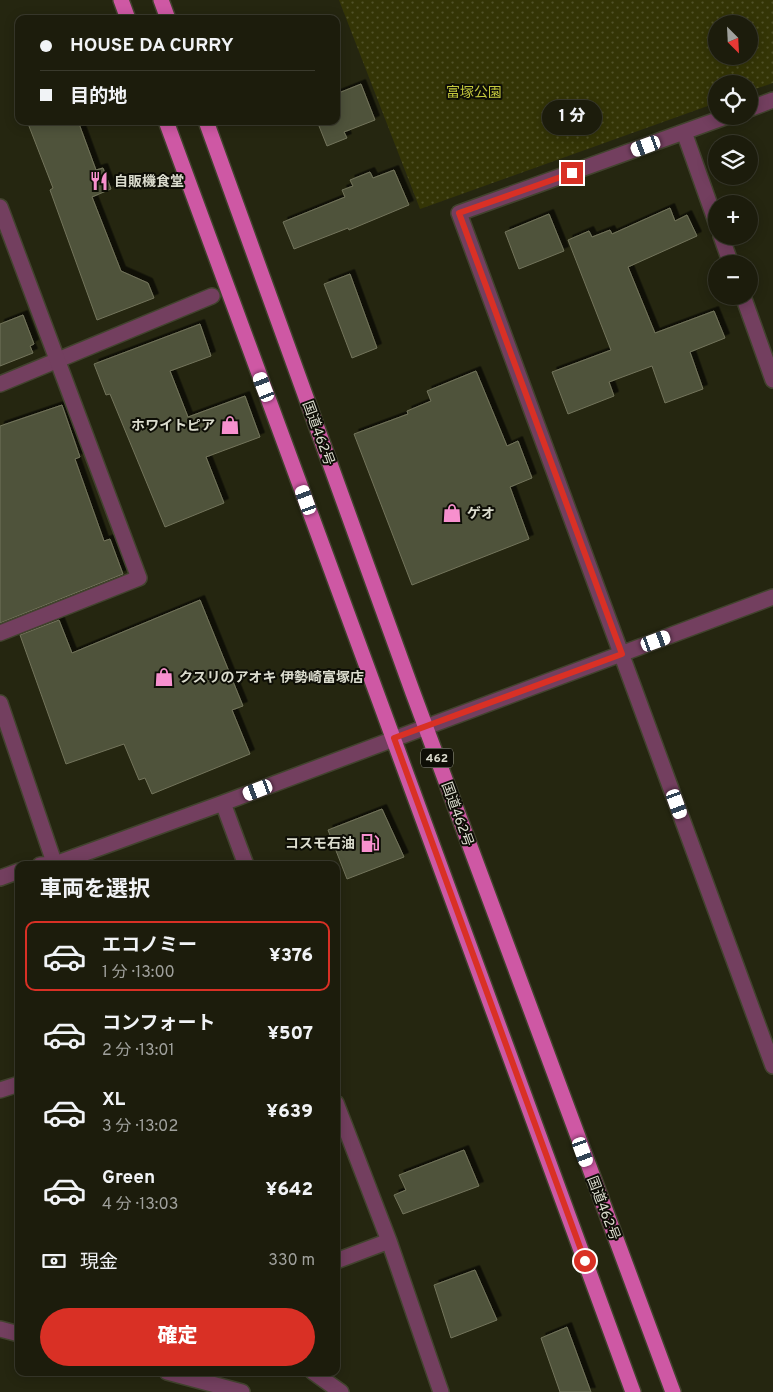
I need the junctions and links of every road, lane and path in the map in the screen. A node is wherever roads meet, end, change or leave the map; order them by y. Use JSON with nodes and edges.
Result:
{"nodes":[{"id":1,"x":121,"y":0,"type":"edge"},
{"id":2,"x":162,"y":0,"type":"edge"},
{"id":3,"x":127,"y":15,"type":"edge"},
{"id":4,"x":167,"y":15,"type":"edge"},
{"id":5,"x":773,"y":100,"type":"edge"},
{"id":6,"x":758,"y":106,"type":"edge"},
{"id":7,"x":708,"y":123,"type":"edge"},
{"id":8,"x":167,"y":125,"type":"edge"},
{"id":9,"x":207,"y":125,"type":"edge"},
{"id":10,"x":684,"y":132,"type":"junction"},
{"id":11,"x":708,"y":200,"type":"edge"},
{"id":12,"x":0,"y":207,"type":"edge"},
{"id":13,"x":212,"y":296,"type":"dead end"},
{"id":14,"x":747,"y":305,"type":"edge"},
{"id":15,"x":769,"y":358,"type":"edge"},
{"id":16,"x":57,"y":361,"type":"junction"},
{"id":17,"x":773,"y":380,"type":"edge"},
{"id":18,"x":0,"y":384,"type":"edge"},
{"id":19,"x":773,"y":597,"type":"edge"},
{"id":20,"x":0,"y":633,"type":"edge"},
{"id":21,"x":622,"y":654,"type":"junction"},
{"id":22,"x":0,"y":703,"type":"edge"},
{"id":23,"x":426,"y":726,"type":"junction"},
{"id":24,"x":394,"y":738,"type":"junction"},
{"id":25,"x":223,"y":803,"type":"junction"},
{"id":26,"x":54,"y":861,"type":"edge"},
{"id":27,"x":66,"y":861,"type":"edge"},
{"id":28,"x":245,"y":861,"type":"edge"},
{"id":29,"x":15,"y":872,"type":"edge"},
{"id":30,"x":0,"y":878,"type":"edge"},
{"id":31,"x":773,"y":1066,"type":"edge"},
{"id":32,"x":15,"y":1085,"type":"edge"},
{"id":33,"x":0,"y":1090,"type":"edge"},
{"id":34,"x":340,"y":1113,"type":"edge"},
{"id":35,"x":389,"y":1241,"type":"junction"},
{"id":36,"x":340,"y":1259,"type":"edge"},
{"id":37,"x":0,"y":1329,"type":"edge"},
{"id":38,"x":15,"y":1333,"type":"edge"},
{"id":39,"x":182,"y":1376,"type":"edge"},
{"id":40,"x":319,"y":1376,"type":"edge"},
{"id":41,"x":242,"y":1392,"type":"edge"},
{"id":42,"x":341,"y":1392,"type":"edge"},
{"id":43,"x":441,"y":1392,"type":"edge"},
{"id":44,"x":633,"y":1392,"type":"edge"},
{"id":45,"x":673,"y":1392,"type":"edge"}],
"edges":[{"from":1,"to":3,"type":"highway"},
{"from":2,"to":4,"type":"highway"},
{"from":5,"to":6,"type":"street"},
{"from":7,"to":10,"type":"street"},
{"from":8,"to":24,"type":"highway","number":"462"},
{"from":9,"to":23,"type":"highway","name":"国道462号","number":"462"},
{"from":10,"to":11,"type":"street"},
{"from":10,"to":21,"type":"street"},
{"from":12,"to":16,"type":"street"},
{"from":13,"to":16,"type":"street"},
{"from":14,"to":15,"type":"street"},
{"from":15,"to":17,"type":"street"},
{"from":16,"to":18,"type":"street"},
{"from":16,"to":20,"type":"street"},
{"from":19,"to":21,"type":"street"},
{"from":21,"to":23,"type":"street"},
{"from":21,"to":31,"type":"street"},
{"from":22,"to":26,"type":"street"},
{"from":23,"to":24,"type":"street"},
{"from":23,"to":45,"type":"highway","name":"国道462号","number":"462"},
{"from":24,"to":25,"type":"street"},
{"from":24,"to":44,"type":"highway","number":"462"},
{"from":25,"to":27,"type":"street"},
{"from":25,"to":28,"type":"street"},
{"from":29,"to":30,"type":"street"},
{"from":32,"to":33,"type":"street"},
{"from":34,"to":35,"type":"street"},
{"from":35,"to":36,"type":"street"},
{"from":35,"to":43,"type":"street"},
{"from":37,"to":38,"type":"street"},
{"from":39,"to":41,"type":"street"},
{"from":40,"to":42,"type":"street"}]}
